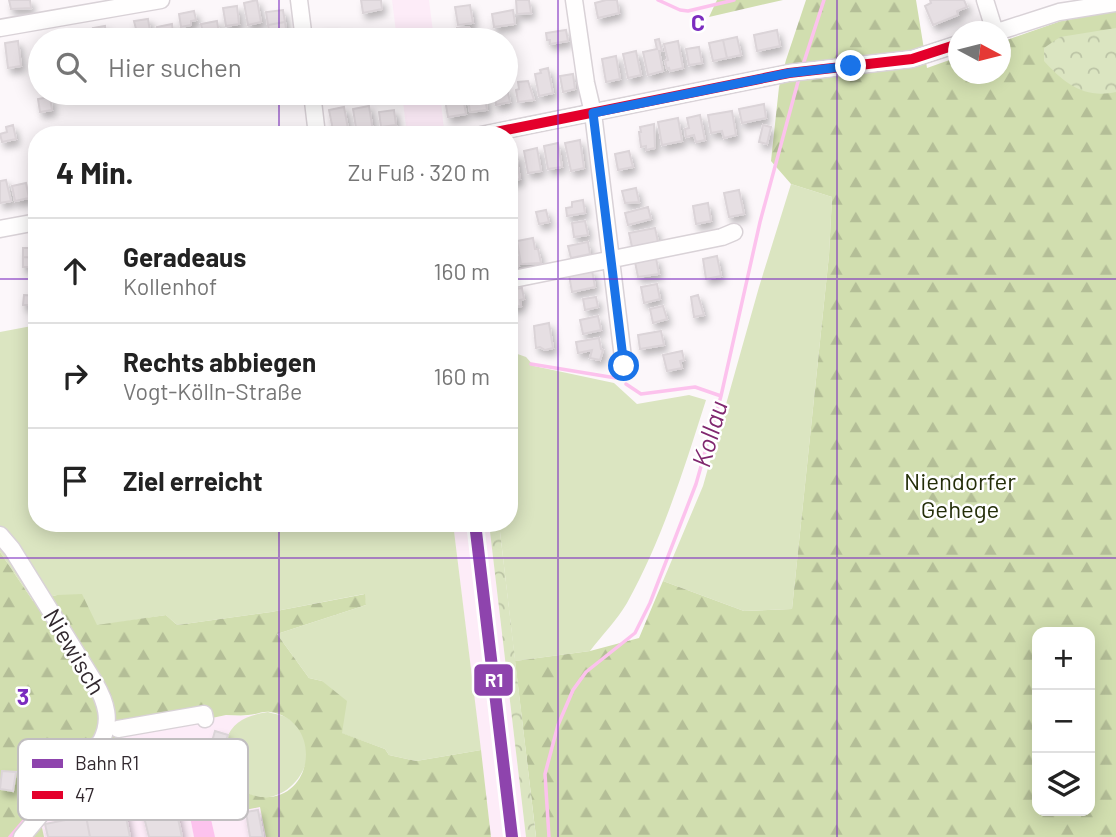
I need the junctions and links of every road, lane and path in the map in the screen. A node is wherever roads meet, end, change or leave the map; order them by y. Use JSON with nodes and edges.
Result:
{"nodes":[{"id":1,"x":161,"y":0,"type":"edge"},
{"id":2,"x":299,"y":0,"type":"edge"},
{"id":3,"x":574,"y":0,"type":"edge"},
{"id":4,"x":985,"y":0,"type":"edge"},
{"id":5,"x":1116,"y":2,"type":"edge"},
{"id":6,"x":1060,"y":6,"type":"edge"},
{"id":7,"x":992,"y":21,"type":"edge"},
{"id":8,"x":1011,"y":26,"type":"edge"},
{"id":9,"x":0,"y":28,"type":"edge"},
{"id":10,"x":302,"y":28,"type":"edge"},
{"id":11,"x":948,"y":47,"type":"edge"},
{"id":12,"x":313,"y":105,"type":"edge"},
{"id":13,"x":593,"y":113,"type":"junction"},
{"id":14,"x":316,"y":126,"type":"edge"},
{"id":15,"x":518,"y":128,"type":"edge"},
{"id":16,"x":28,"y":224,"type":"edge"},
{"id":17,"x":0,"y":229,"type":"edge"},
{"id":18,"x":734,"y":232,"type":"dead end"},
{"id":19,"x":610,"y":260,"type":"junction"},
{"id":20,"x":518,"y":277,"type":"edge"},
{"id":21,"x":624,"y":366,"type":"dead end"},
{"id":22,"x":0,"y":534,"type":"edge"},
{"id":23,"x":205,"y":719,"type":"dead end"},
{"id":24,"x":118,"y":729,"type":"dead end"},
{"id":25,"x":102,"y":739,"type":"edge"},
{"id":26,"x":36,"y":820,"type":"edge"},
{"id":27,"x":22,"y":837,"type":"edge"}],
"edges":[{"from":1,"to":9,"type":"street"},
{"from":2,"to":10,"type":"street"},
{"from":3,"to":13,"type":"street"},
{"from":4,"to":7,"type":"street"},
{"from":5,"to":6,"type":"street"},
{"from":6,"to":8,"type":"street"},
{"from":11,"to":13,"type":"street"},
{"from":12,"to":14,"type":"street"},
{"from":13,"to":15,"type":"street"},
{"from":13,"to":19,"type":"street"},
{"from":16,"to":17,"type":"street"},
{"from":18,"to":19,"type":"street"},
{"from":19,"to":20,"type":"street"},
{"from":19,"to":21,"type":"street"},
{"from":22,"to":25,"type":"street","name":"Niewisch"},
{"from":23,"to":24,"type":"street"},
{"from":26,"to":27,"type":"street","name":"Niewisch"}]}
